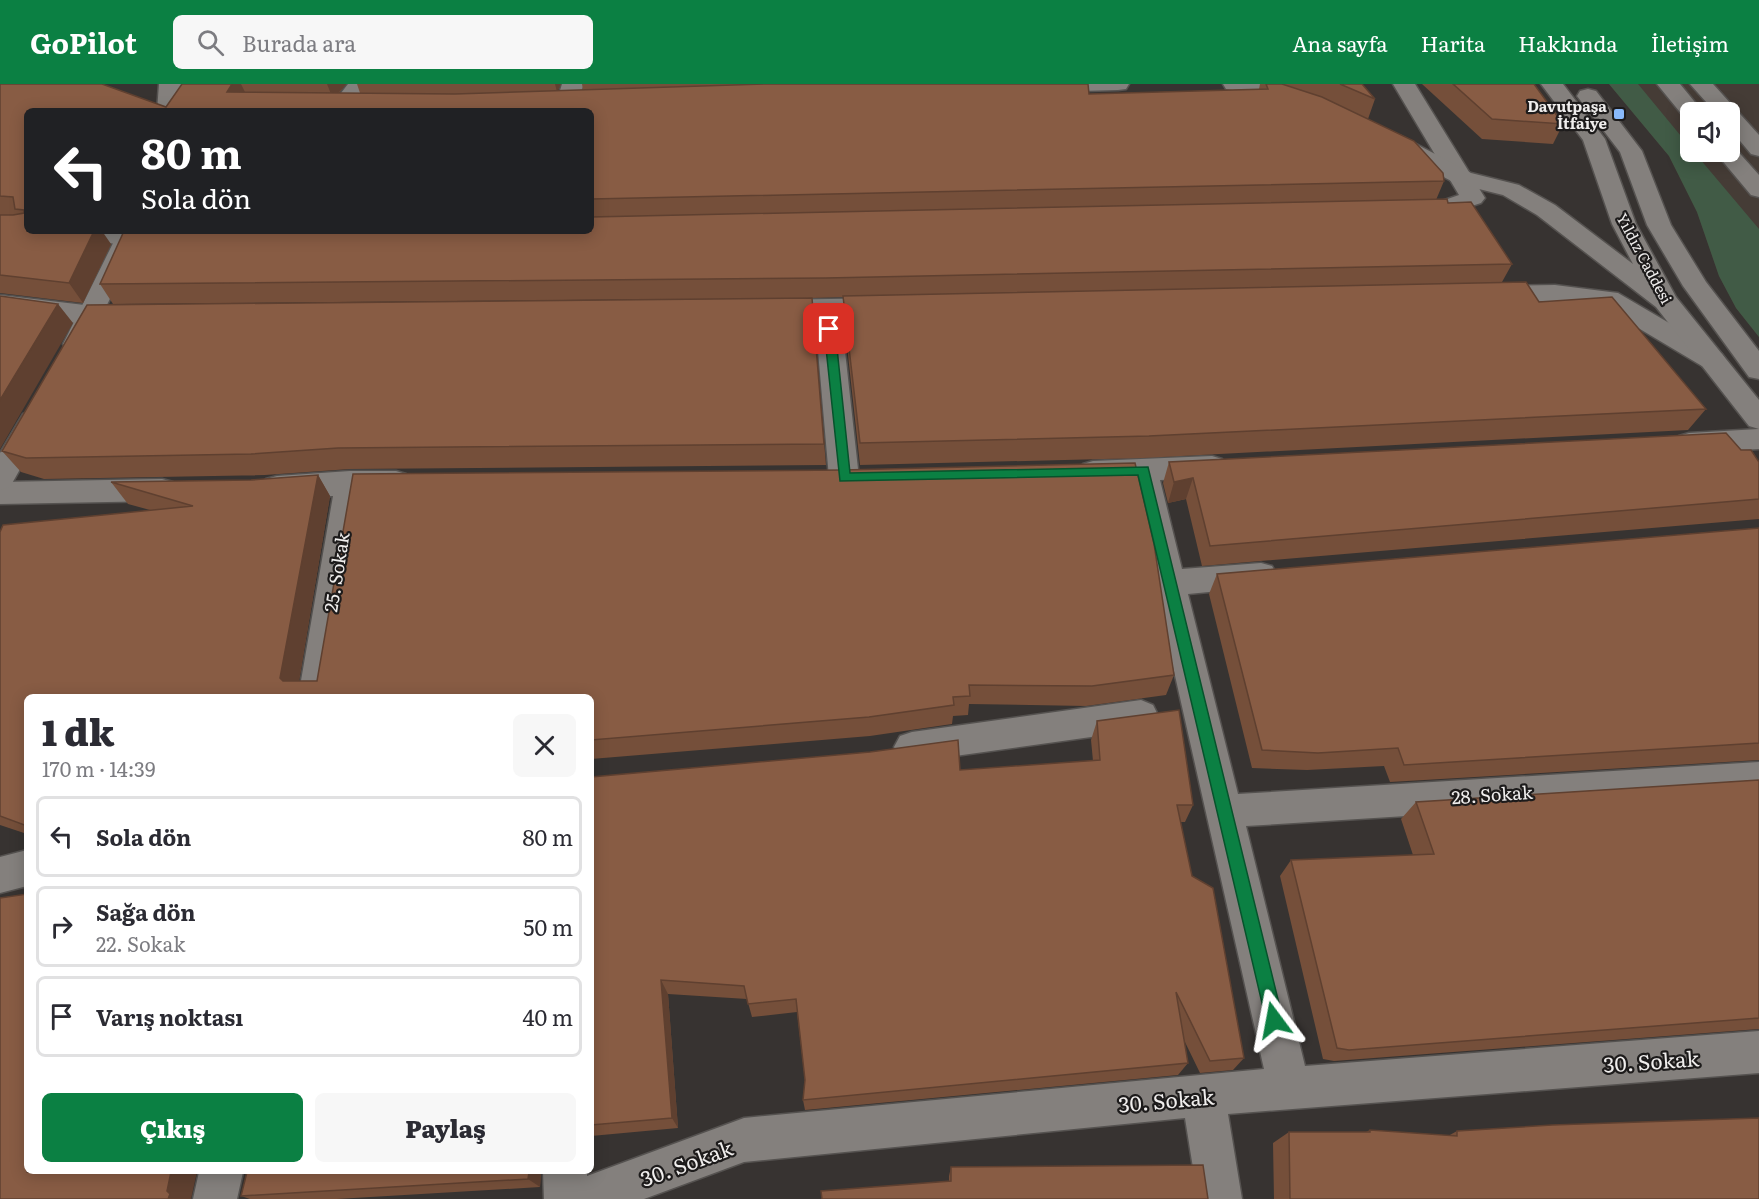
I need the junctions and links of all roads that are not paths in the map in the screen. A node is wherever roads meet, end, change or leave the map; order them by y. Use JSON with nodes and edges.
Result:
{"nodes":[{"id":1,"x":170,"y":84,"type":"edge"},
{"id":2,"x":359,"y":84,"type":"edge"},
{"id":3,"x":1118,"y":84,"type":"edge"},
{"id":4,"x":1234,"y":84,"type":"edge"},
{"id":5,"x":1404,"y":84,"type":"edge"},
{"id":6,"x":1552,"y":84,"type":"edge"},
{"id":7,"x":1579,"y":84,"type":"edge"},
{"id":8,"x":1668,"y":84,"type":"edge"},
{"id":9,"x":1701,"y":84,"type":"edge"},
{"id":10,"x":1025,"y":87,"type":"edge"},
{"id":11,"x":570,"y":94,"type":"edge"},
{"id":12,"x":591,"y":102,"type":"edge"},
{"id":13,"x":1683,"y":102,"type":"edge"},
{"id":14,"x":1717,"y":102,"type":"edge"},
{"id":15,"x":545,"y":104,"type":"edge"},
{"id":16,"x":342,"y":106,"type":"junction"},
{"id":17,"x":365,"y":106,"type":"edge"},
{"id":18,"x":168,"y":108,"type":"edge"},
{"id":19,"x":319,"y":108,"type":"edge"},
{"id":20,"x":1327,"y":110,"type":"edge"},
{"id":21,"x":1740,"y":127,"type":"edge"},
{"id":22,"x":1378,"y":133,"type":"edge"},
{"id":23,"x":1759,"y":149,"type":"edge"},
{"id":24,"x":1735,"y":162,"type":"edge"},
{"id":25,"x":1463,"y":178,"type":"junction"},
{"id":26,"x":1759,"y":190,"type":"edge"},
{"id":27,"x":1390,"y":211,"type":"edge"},
{"id":28,"x":130,"y":234,"type":"edge"},
{"id":29,"x":160,"y":234,"type":"edge"},
{"id":30,"x":189,"y":235,"type":"edge"},
{"id":31,"x":1466,"y":294,"type":"edge"},
{"id":32,"x":1665,"y":301,"type":"junction"},
{"id":33,"x":0,"y":303,"type":"edge"},
{"id":34,"x":910,"y":306,"type":"edge"},
{"id":35,"x":744,"y":308,"type":"edge"},
{"id":36,"x":827,"y":308,"type":"junction"},
{"id":37,"x":152,"y":314,"type":"edge"},
{"id":38,"x":93,"y":315,"type":"junction"},
{"id":39,"x":1712,"y":360,"type":"junction"},
{"id":40,"x":64,"y":366,"type":"edge"},
{"id":41,"x":1759,"y":370,"type":"edge"},
{"id":42,"x":46,"y":397,"type":"edge"},
{"id":43,"x":1759,"y":419,"type":"edge"},
{"id":44,"x":1759,"y":440,"type":"edge"},
{"id":45,"x":1664,"y":444,"type":"edge"},
{"id":46,"x":1238,"y":466,"type":"edge"},
{"id":47,"x":1143,"y":471,"type":"junction"},
{"id":48,"x":1060,"y":472,"type":"edge"},
{"id":49,"x":844,"y":478,"type":"edge"},
{"id":50,"x":0,"y":479,"type":"edge"},
{"id":51,"x":350,"y":482,"type":"junction"},
{"id":52,"x":420,"y":482,"type":"edge"},
{"id":53,"x":253,"y":488,"type":"edge"},
{"id":54,"x":184,"y":490,"type":"edge"},
{"id":55,"x":0,"y":493,"type":"edge"},
{"id":56,"x":1289,"y":573,"type":"edge"},
{"id":57,"x":1171,"y":583,"type":"junction"},
{"id":58,"x":316,"y":694,"type":"edge"},
{"id":59,"x":1201,"y":707,"type":"junction"},
{"id":60,"x":882,"y":751,"type":"edge"},
{"id":61,"x":1759,"y":778,"type":"edge"},
{"id":62,"x":1226,"y":811,"type":"junction"},
{"id":63,"x":24,"y":869,"type":"edge"},
{"id":64,"x":0,"y":875,"type":"edge"},
{"id":65,"x":1759,"y":1052,"type":"edge"},
{"id":66,"x":1290,"y":1089,"type":"junction"},
{"id":67,"x":1203,"y":1095,"type":"junction"},
{"id":68,"x":221,"y":1174,"type":"edge"},
{"id":69,"x":565,"y":1174,"type":"edge"},
{"id":70,"x":216,"y":1199,"type":"edge"},
{"id":71,"x":566,"y":1199,"type":"edge"},
{"id":72,"x":584,"y":1199,"type":"edge"},
{"id":73,"x":1220,"y":1199,"type":"edge"}],
"edges":[{"from":1,"to":18,"type":"street"},
{"from":2,"to":16,"type":"street"},
{"from":3,"to":10,"type":"street"},
{"from":4,"to":20,"type":"street"},
{"from":5,"to":25,"type":"street"},
{"from":6,"to":32,"type":"street","name":"Yıldız Caddesi"},
{"from":7,"to":41,"type":"street","name":"Yıldız Caddesi"},
{"from":8,"to":13,"type":"street"},
{"from":9,"to":14,"type":"street"},
{"from":11,"to":12,"type":"street"},
{"from":11,"to":15,"type":"street"},
{"from":16,"to":17,"type":"street"},
{"from":16,"to":19,"type":"street"},
{"from":21,"to":23,"type":"street"},
{"from":22,"to":25,"type":"street"},
{"from":24,"to":26,"type":"street"},
{"from":25,"to":27,"type":"street"},
{"from":25,"to":32,"type":"street"},
{"from":28,"to":38,"type":"street"},
{"from":29,"to":30,"type":"street"},
{"from":31,"to":39,"type":"street"},
{"from":32,"to":39,"type":"street","name":"Yıldız Caddesi"},
{"from":33,"to":38,"type":"street"},
{"from":34,"to":36,"type":"street"},
{"from":35,"to":36,"type":"street"},
{"from":36,"to":49,"type":"street"},
{"from":37,"to":38,"type":"street"},
{"from":38,"to":40,"type":"street"},
{"from":39,"to":43,"type":"street","name":"Yıldız Caddesi"},
{"from":42,"to":50,"type":"street"},
{"from":44,"to":45,"type":"street"},
{"from":46,"to":47,"type":"street"},
{"from":47,"to":48,"type":"street"},
{"from":47,"to":57,"type":"street"},
{"from":51,"to":52,"type":"street"},
{"from":51,"to":53,"type":"street"},
{"from":51,"to":58,"type":"street","name":"25. Sokak"},
{"from":54,"to":55,"type":"street"},
{"from":56,"to":57,"type":"street"},
{"from":57,"to":59,"type":"street"},
{"from":59,"to":60,"type":"street"},
{"from":59,"to":62,"type":"street"},
{"from":61,"to":62,"type":"street","name":"28. Sokak"},
{"from":62,"to":66,"type":"street"},
{"from":63,"to":64,"type":"street"},
{"from":65,"to":66,"type":"street","name":"30. Sokak"},
{"from":66,"to":67,"type":"street","name":"30. Sokak"},
{"from":67,"to":72,"type":"street","name":"30. Sokak"},
{"from":67,"to":73,"type":"street"},
{"from":68,"to":70,"type":"street"},
{"from":69,"to":71,"type":"street"}]}
